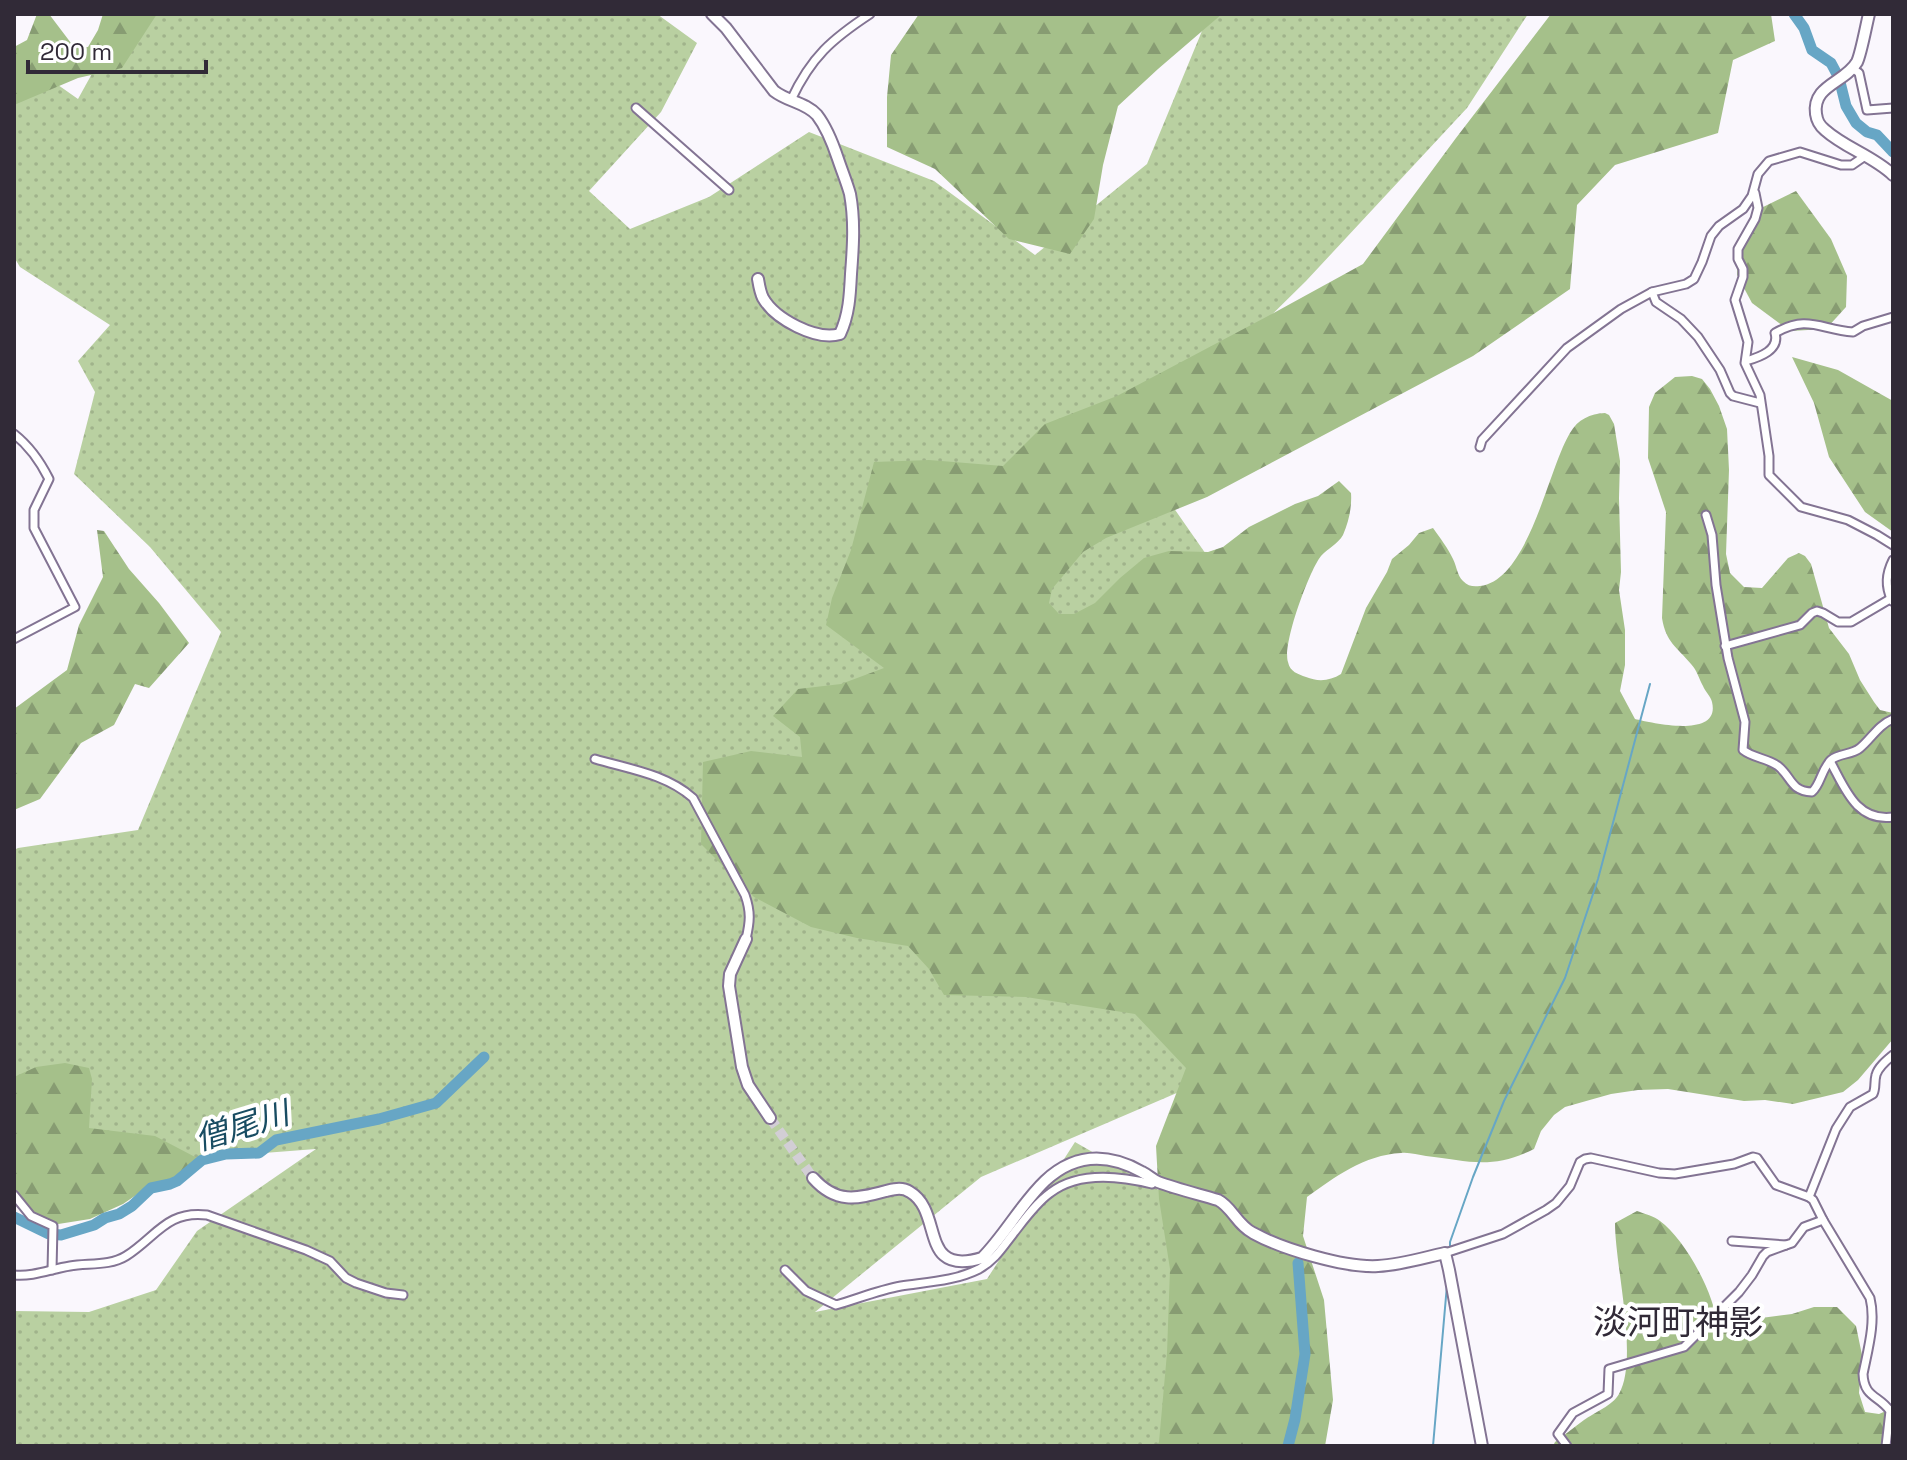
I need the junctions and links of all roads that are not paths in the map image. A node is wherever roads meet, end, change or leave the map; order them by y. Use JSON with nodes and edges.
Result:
{"nodes":[{"id":1,"x":712,"y":14,"type":"edge"},
{"id":2,"x":870,"y":14,"type":"edge"},
{"id":3,"x":1869,"y":14,"type":"edge"},
{"id":4,"x":1851,"y":69,"type":"junction"},
{"id":5,"x":791,"y":100,"type":"junction"},
{"id":6,"x":636,"y":108,"type":"dead end"},
{"id":7,"x":1893,"y":108,"type":"edge"},
{"id":8,"x":1865,"y":156,"type":"junction"},
{"id":9,"x":1893,"y":175,"type":"edge"},
{"id":10,"x":1754,"y":186,"type":"junction"},
{"id":11,"x":729,"y":190,"type":"dead end"},
{"id":12,"x":758,"y":279,"type":"dead end"},
{"id":13,"x":1652,"y":292,"type":"junction"},
{"id":14,"x":1893,"y":317,"type":"edge"},
{"id":15,"x":1746,"y":361,"type":"junction"},
{"id":16,"x":1760,"y":403,"type":"junction"},
{"id":17,"x":14,"y":434,"type":"edge"},
{"id":18,"x":1480,"y":447,"type":"dead end"},
{"id":19,"x":1706,"y":515,"type":"dead end"},
{"id":20,"x":1893,"y":545,"type":"edge"},
{"id":21,"x":1893,"y":560,"type":"edge"},
{"id":22,"x":1892,"y":601,"type":"edge"},
{"id":23,"x":14,"y":639,"type":"edge"},
{"id":24,"x":1725,"y":646,"type":"junction"},
{"id":25,"x":1893,"y":719,"type":"edge"},
{"id":26,"x":595,"y":759,"type":"dead end"},
{"id":27,"x":1830,"y":761,"type":"junction"},
{"id":28,"x":1893,"y":817,"type":"edge"},
{"id":29,"x":746,"y":939,"type":"joint"},
{"id":30,"x":1893,"y":1055,"type":"edge"},
{"id":31,"x":770,"y":1118,"type":"tunnel mouth"},
{"id":32,"x":813,"y":1178,"type":"tunnel mouth"},
{"id":33,"x":1155,"y":1181,"type":"junction"},
{"id":34,"x":14,"y":1195,"type":"edge"},
{"id":35,"x":1809,"y":1197,"type":"junction"},
{"id":36,"x":1823,"y":1220,"type":"junction"},
{"id":37,"x":1732,"y":1241,"type":"dead end"},
{"id":38,"x":1786,"y":1245,"type":"junction"},
{"id":39,"x":1445,"y":1253,"type":"junction"},
{"id":40,"x":52,"y":1270,"type":"junction"},
{"id":41,"x":785,"y":1270,"type":"dead end"},
{"id":42,"x":14,"y":1275,"type":"edge"},
{"id":43,"x":403,"y":1295,"type":"dead end"},
{"id":44,"x":1482,"y":1446,"type":"edge"},
{"id":45,"x":1567,"y":1446,"type":"edge"},
{"id":46,"x":1886,"y":1446,"type":"edge"}],
"edges":[{"from":1,"to":5,"type":"street"},
{"from":2,"to":5,"type":"street"},
{"from":3,"to":4,"type":"street"},
{"from":4,"to":7,"type":"street"},
{"from":4,"to":8,"type":"street"},
{"from":5,"to":12,"type":"street"},
{"from":6,"to":11,"type":"street"},
{"from":8,"to":9,"type":"street"},
{"from":8,"to":10,"type":"street"},
{"from":10,"to":13,"type":"street"},
{"from":10,"to":15,"type":"street"},
{"from":13,"to":16,"type":"street"},
{"from":13,"to":18,"type":"street"},
{"from":14,"to":15,"type":"street"},
{"from":15,"to":16,"type":"street"},
{"from":16,"to":20,"type":"street"},
{"from":17,"to":23,"type":"street"},
{"from":19,"to":24,"type":"street"},
{"from":21,"to":22,"type":"street"},
{"from":22,"to":24,"type":"street"},
{"from":24,"to":27,"type":"street"},
{"from":25,"to":27,"type":"street"},
{"from":26,"to":29,"type":"street"},
{"from":27,"to":28,"type":"street"},
{"from":29,"to":31,"type":"street"},
{"from":30,"to":35,"type":"street"},
{"from":32,"to":33,"type":"street"},
{"from":33,"to":39,"type":"street"},
{"from":33,"to":41,"type":"street"},
{"from":34,"to":40,"type":"street"},
{"from":35,"to":36,"type":"street"},
{"from":35,"to":39,"type":"street"},
{"from":36,"to":38,"type":"street"},
{"from":36,"to":46,"type":"street"},
{"from":37,"to":38,"type":"street"},
{"from":38,"to":45,"type":"street"},
{"from":39,"to":44,"type":"street"},
{"from":40,"to":42,"type":"street"},
{"from":40,"to":43,"type":"street"}]}
